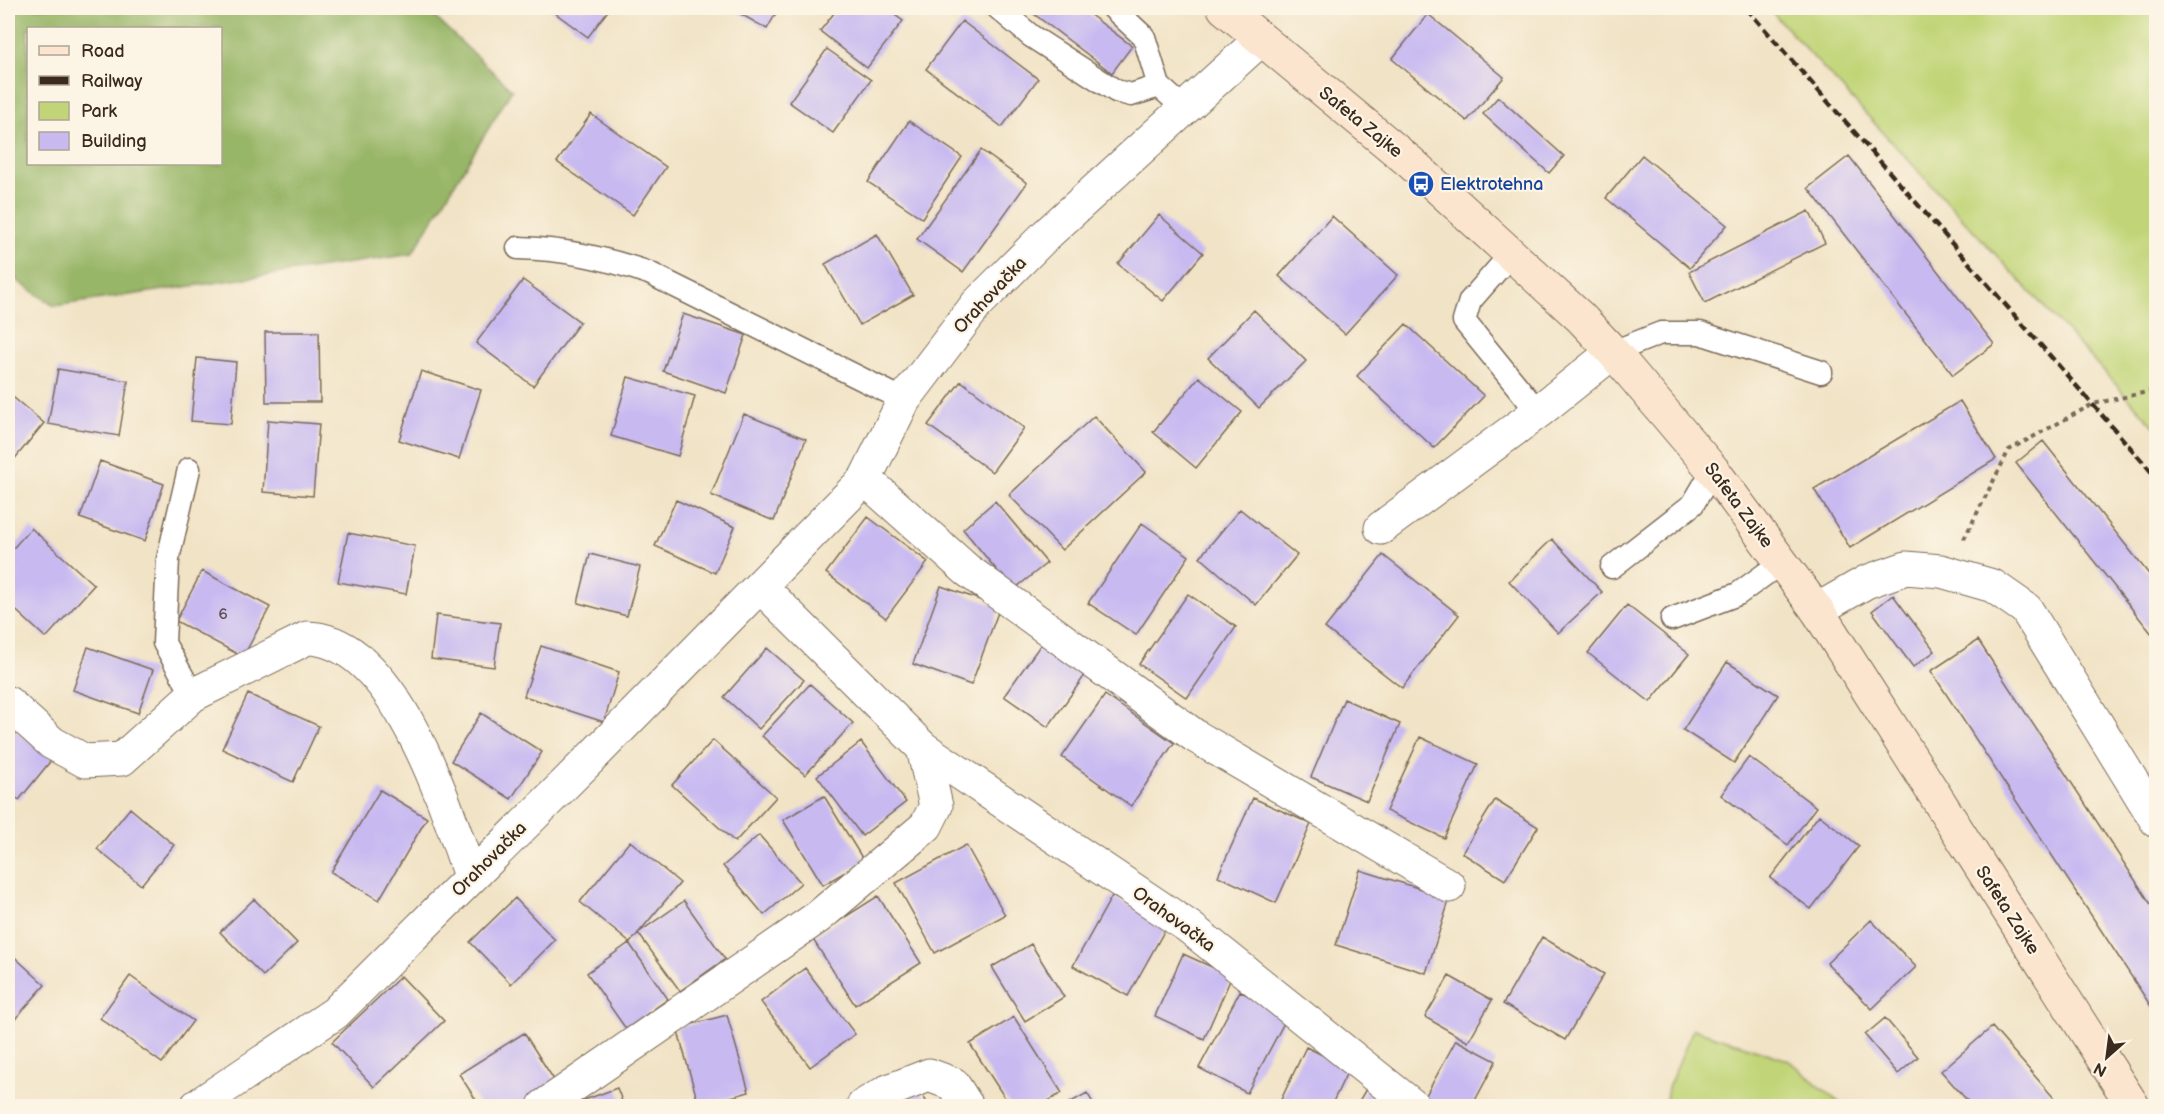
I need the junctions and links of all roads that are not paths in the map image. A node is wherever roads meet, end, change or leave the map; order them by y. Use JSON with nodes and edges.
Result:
{"nodes":[{"id":1,"x":998,"y":8,"type":"edge"},
{"id":2,"x":1113,"y":8,"type":"edge"},
{"id":3,"x":1226,"y":8,"type":"edge"},
{"id":4,"x":1261,"y":39,"type":"junction"},
{"id":5,"x":1159,"y":86,"type":"junction"},
{"id":6,"x":1185,"y":109,"type":"junction"},
{"id":7,"x":518,"y":248,"type":"dead end"},
{"id":8,"x":1511,"y":254,"type":"junction"},
{"id":9,"x":1613,"y":352,"type":"junction"},
{"id":10,"x":1821,"y":372,"type":"dead end"},
{"id":11,"x":904,"y":400,"type":"junction"},
{"id":12,"x":1538,"y":412,"type":"junction"},
{"id":13,"x":189,"y":469,"type":"dead end"},
{"id":14,"x":1713,"y":470,"type":"junction"},
{"id":15,"x":865,"y":479,"type":"junction"},
{"id":16,"x":1381,"y":528,"type":"dead end"},
{"id":17,"x":1782,"y":562,"type":"junction"},
{"id":18,"x":1612,"y":567,"type":"dead end"},
{"id":19,"x":760,"y":587,"type":"junction"},
{"id":20,"x":1817,"y":610,"type":"junction"},
{"id":21,"x":1672,"y":619,"type":"dead end"},
{"id":22,"x":193,"y":695,"type":"junction"},
{"id":23,"x":8,"y":703,"type":"edge"},
{"id":24,"x":923,"y":748,"type":"junction"},
{"id":25,"x":2157,"y":820,"type":"edge"},
{"id":26,"x":470,"y":876,"type":"junction"},
{"id":27,"x":1449,"y":886,"type":"dead end"},
{"id":28,"x":197,"y":1107,"type":"edge"},
{"id":29,"x":544,"y":1107,"type":"edge"},
{"id":30,"x":863,"y":1107,"type":"edge"},
{"id":31,"x":967,"y":1107,"type":"edge"},
{"id":32,"x":1413,"y":1107,"type":"edge"},
{"id":33,"x":2133,"y":1107,"type":"edge"}],
"edges":[{"from":1,"to":5,"type":"lane"},
{"from":2,"to":5,"type":"lane"},
{"from":3,"to":4,"type":"main road","name":"Safeta Zajke"},
{"from":4,"to":6,"type":"street","name":"Orahovačka"},
{"from":4,"to":8,"type":"main road","name":"Safeta Zajke"},
{"from":5,"to":6,"type":"lane"},
{"from":6,"to":11,"type":"street","name":"Orahovačka"},
{"from":7,"to":11,"type":"lane"},
{"from":8,"to":9,"type":"main road","name":"Safeta Zajke"},
{"from":8,"to":12,"type":"lane"},
{"from":9,"to":10,"type":"lane"},
{"from":9,"to":12,"type":"street"},
{"from":9,"to":14,"type":"main road","name":"Safeta Zajke"},
{"from":11,"to":15,"type":"street","name":"Orahovačka"},
{"from":12,"to":16,"type":"street"},
{"from":13,"to":22,"type":"lane"},
{"from":14,"to":17,"type":"main road","name":"Safeta Zajke"},
{"from":14,"to":18,"type":"lane"},
{"from":15,"to":19,"type":"street","name":"Orahovačka"},
{"from":15,"to":27,"type":"street"},
{"from":17,"to":20,"type":"main road","name":"Safeta Zajke"},
{"from":17,"to":21,"type":"lane"},
{"from":19,"to":24,"type":"street","name":"Orahovačka"},
{"from":19,"to":26,"type":"street","name":"Orahovačka"},
{"from":20,"to":25,"type":"street"},
{"from":20,"to":33,"type":"main road","name":"Safeta Zajke"},
{"from":22,"to":23,"type":"street"},
{"from":22,"to":26,"type":"street"},
{"from":24,"to":29,"type":"street"},
{"from":24,"to":32,"type":"street","name":"Orahovačka"},
{"from":26,"to":28,"type":"street","name":"Orahovačka"},
{"from":30,"to":31,"type":"street"}]}
